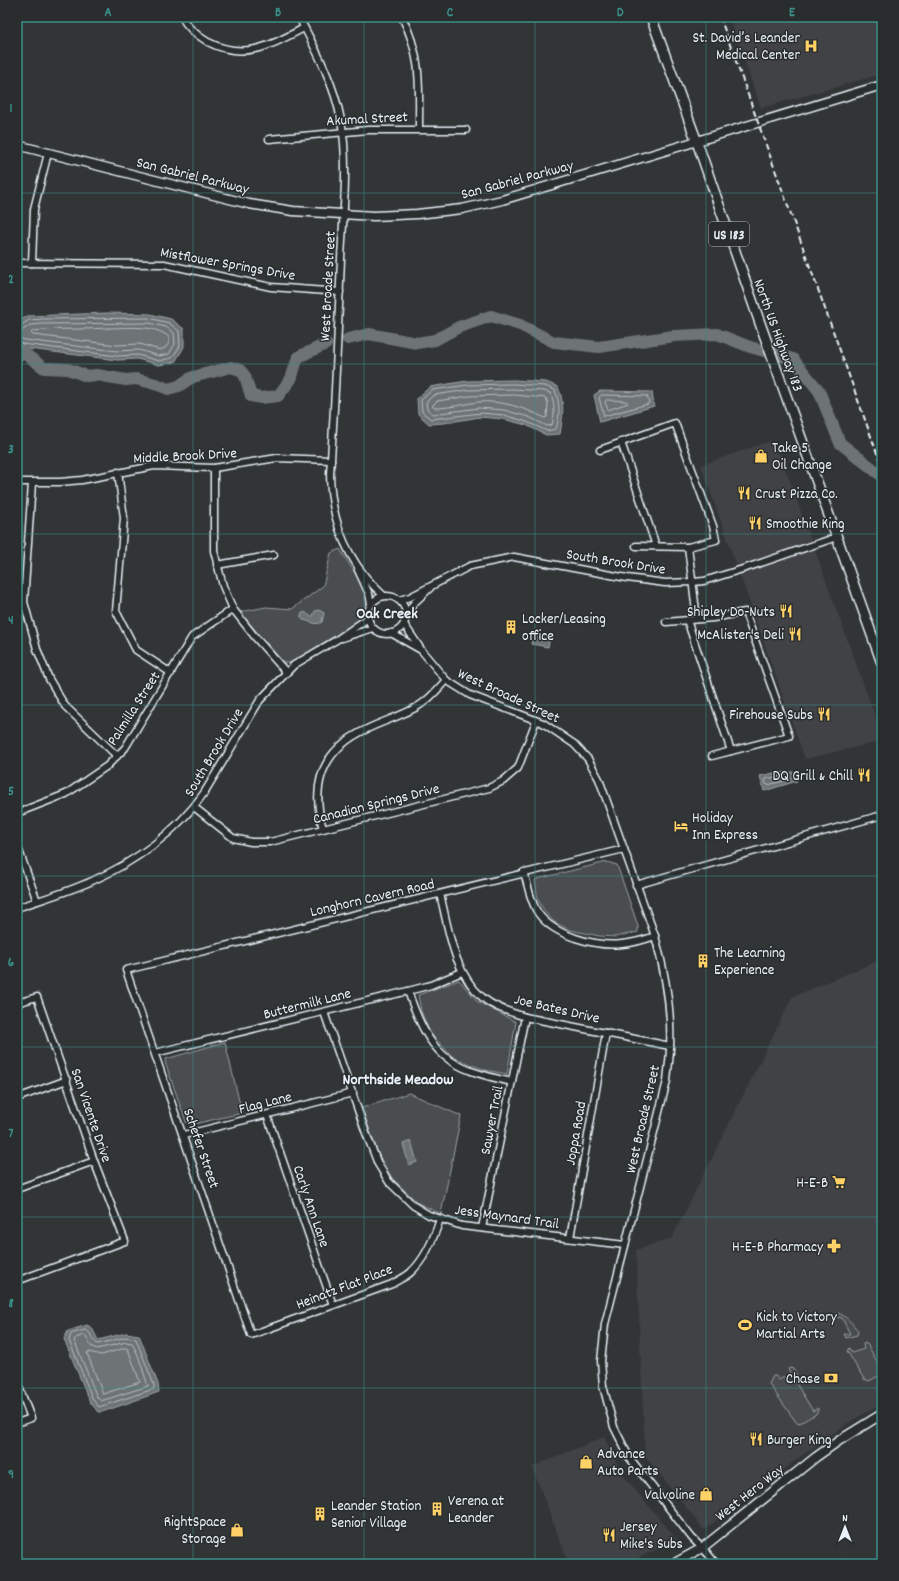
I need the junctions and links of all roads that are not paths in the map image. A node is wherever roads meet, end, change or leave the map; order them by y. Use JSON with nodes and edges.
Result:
{"nodes":[{"id":1,"x":182,"y":17,"type":"edge"},
{"id":2,"x":299,"y":17,"type":"edge"},
{"id":3,"x":402,"y":17,"type":"edge"},
{"id":4,"x":651,"y":17,"type":"edge"},
{"id":5,"x":304,"y":28,"type":"junction"},
{"id":6,"x":882,"y":85,"type":"edge"},
{"id":7,"x":882,"y":91,"type":"edge"},
{"id":8,"x":853,"y":95,"type":"junction"},
{"id":9,"x":419,"y":129,"type":"junction"},
{"id":10,"x":466,"y":130,"type":"dead end"},
{"id":11,"x":343,"y":131,"type":"junction"},
{"id":12,"x":269,"y":138,"type":"dead end"},
{"id":13,"x":697,"y":142,"type":"junction"},
{"id":14,"x":17,"y":145,"type":"edge"},
{"id":15,"x":48,"y":153,"type":"junction"},
{"id":16,"x":343,"y":214,"type":"junction"},
{"id":17,"x":17,"y":263,"type":"edge"},
{"id":18,"x":32,"y":263,"type":"junction"},
{"id":19,"x":340,"y":292,"type":"junction"},
{"id":20,"x":621,"y":442,"type":"junction"},
{"id":21,"x":600,"y":450,"type":"dead end"},
{"id":22,"x":331,"y":460,"type":"junction"},
{"id":23,"x":214,"y":468,"type":"junction"},
{"id":24,"x":118,"y":472,"type":"junction"},
{"id":25,"x":17,"y":482,"type":"edge"},
{"id":26,"x":32,"y":483,"type":"junction"},
{"id":27,"x":837,"y":536,"type":"junction"},
{"id":28,"x":636,"y":546,"type":"dead end"},
{"id":29,"x":656,"y":546,"type":"junction"},
{"id":30,"x":688,"y":547,"type":"junction"},
{"id":31,"x":274,"y":556,"type":"dead end"},
{"id":32,"x":354,"y":561,"type":"junction"},
{"id":33,"x":217,"y":565,"type":"junction"},
{"id":34,"x":437,"y":582,"type":"junction"},
{"id":35,"x":693,"y":582,"type":"junction"},
{"id":36,"x":384,"y":596,"type":"junction"},
{"id":37,"x":399,"y":600,"type":"junction"},
{"id":38,"x":371,"y":604,"type":"junction"},
{"id":39,"x":233,"y":610,"type":"junction"},
{"id":40,"x":406,"y":615,"type":"junction"},
{"id":41,"x":368,"y":618,"type":"junction"},
{"id":42,"x":697,"y":619,"type":"junction"},
{"id":43,"x":687,"y":620,"type":"junction"},
{"id":44,"x":666,"y":622,"type":"dead end"},
{"id":45,"x":404,"y":624,"type":"junction"},
{"id":46,"x":373,"y":628,"type":"junction"},
{"id":47,"x":391,"y":634,"type":"junction"},
{"id":48,"x":338,"y":639,"type":"junction"},
{"id":49,"x":422,"y":651,"type":"junction"},
{"id":50,"x":882,"y":663,"type":"edge"},
{"id":51,"x":286,"y":672,"type":"junction"},
{"id":52,"x":171,"y":673,"type":"junction"},
{"id":53,"x":446,"y":680,"type":"junction"},
{"id":54,"x":536,"y":721,"type":"junction"},
{"id":55,"x":731,"y":751,"type":"junction"},
{"id":56,"x":117,"y":756,"type":"junction"},
{"id":57,"x":712,"y":756,"type":"dead end"},
{"id":58,"x":194,"y":807,"type":"junction"},
{"id":59,"x":17,"y":813,"type":"edge"},
{"id":60,"x":882,"y":815,"type":"edge"},
{"id":61,"x":323,"y":829,"type":"junction"},
{"id":62,"x":17,"y":845,"type":"edge"},
{"id":63,"x":624,"y":849,"type":"junction"},
{"id":64,"x":524,"y":872,"type":"junction"},
{"id":65,"x":636,"y":885,"type":"junction"},
{"id":66,"x":440,"y":894,"type":"junction"},
{"id":67,"x":37,"y":901,"type":"junction"},
{"id":68,"x":17,"y":908,"type":"edge"},
{"id":69,"x":655,"y":936,"type":"junction"},
{"id":70,"x":126,"y":970,"type":"joint"},
{"id":71,"x":462,"y":972,"type":"junction"},
{"id":72,"x":408,"y":991,"type":"junction"},
{"id":73,"x":17,"y":1003,"type":"edge"},
{"id":74,"x":324,"y":1012,"type":"junction"},
{"id":75,"x":525,"y":1017,"type":"junction"},
{"id":76,"x":606,"y":1033,"type":"junction"},
{"id":77,"x":670,"y":1046,"type":"junction"},
{"id":78,"x":156,"y":1053,"type":"junction"},
{"id":79,"x":67,"y":1080,"type":"junction"},
{"id":80,"x":512,"y":1082,"type":"junction"},
{"id":81,"x":353,"y":1094,"type":"junction"},
{"id":82,"x":17,"y":1098,"type":"edge"},
{"id":83,"x":267,"y":1114,"type":"junction"},
{"id":84,"x":184,"y":1135,"type":"junction"},
{"id":85,"x":94,"y":1161,"type":"junction"},
{"id":86,"x":17,"y":1189,"type":"edge"},
{"id":87,"x":440,"y":1219,"type":"junction"},
{"id":88,"x":482,"y":1228,"type":"junction"},
{"id":89,"x":570,"y":1238,"type":"junction"},
{"id":90,"x":625,"y":1245,"type":"junction"},
{"id":91,"x":17,"y":1281,"type":"edge"},
{"id":92,"x":332,"y":1305,"type":"junction"},
{"id":93,"x":251,"y":1335,"type":"joint"},
{"id":94,"x":17,"y":1382,"type":"edge"},
{"id":95,"x":882,"y":1414,"type":"edge"},
{"id":96,"x":17,"y":1423,"type":"edge"},
{"id":97,"x":702,"y":1548,"type":"junction"},
{"id":98,"x":673,"y":1564,"type":"edge"},
{"id":99,"x":716,"y":1564,"type":"edge"}],
"edges":[{"from":1,"to":5,"type":"street"},
{"from":2,"to":5,"type":"street","name":"West Broade Street"},
{"from":3,"to":9,"type":"street"},
{"from":4,"to":13,"type":"main road","name":"North US Highway 183","number":"US 183"},
{"from":5,"to":11,"type":"street","name":"West Broade Street"},
{"from":6,"to":8,"type":"street","name":"San Gabriel Parkway"},
{"from":7,"to":8,"type":"street","name":"San Gabriel Parkway"},
{"from":8,"to":13,"type":"street","name":"San Gabriel Parkway"},
{"from":9,"to":10,"type":"street","name":"Akumal Street"},
{"from":9,"to":11,"type":"street","name":"Akumal Street"},
{"from":11,"to":12,"type":"street","name":"Akumal Street"},
{"from":11,"to":16,"type":"street","name":"West Broade Street"},
{"from":13,"to":16,"type":"street","name":"San Gabriel Parkway"},
{"from":13,"to":27,"type":"main road","name":"North US Highway 183","number":"US 183"},
{"from":14,"to":15,"type":"street","name":"San Gabriel Parkway"},
{"from":15,"to":16,"type":"street","name":"San Gabriel Parkway"},
{"from":15,"to":18,"type":"street"},
{"from":16,"to":19,"type":"street","name":"West Broade Street"},
{"from":17,"to":18,"type":"street","name":"Mistflower Springs Drive"},
{"from":18,"to":19,"type":"street","name":"Mistflower Springs Drive"},
{"from":19,"to":22,"type":"street","name":"West Broade Street"},
{"from":20,"to":21,"type":"street"},
{"from":20,"to":29,"type":"street"},
{"from":20,"to":30,"type":"street"},
{"from":22,"to":23,"type":"street","name":"Middle Brook Drive"},
{"from":22,"to":32,"type":"street","name":"West Broade Street"},
{"from":23,"to":24,"type":"street","name":"Middle Brook Drive"},
{"from":23,"to":33,"type":"street"},
{"from":24,"to":26,"type":"street","name":"Middle Brook Drive"},
{"from":24,"to":52,"type":"street"},
{"from":25,"to":26,"type":"street","name":"Middle Brook Drive"},
{"from":26,"to":56,"type":"street"},
{"from":27,"to":35,"type":"street","name":"South Brook Drive"},
{"from":27,"to":50,"type":"main road","name":"North US Highway 183","number":"US 183"},
{"from":28,"to":29,"type":"street"},
{"from":29,"to":30,"type":"street"},
{"from":30,"to":35,"type":"street"},
{"from":31,"to":33,"type":"street"},
{"from":32,"to":36,"type":"street","name":"West Broade Street"},
{"from":32,"to":38,"type":"street","name":"West Broade Street"},
{"from":33,"to":39,"type":"street"},
{"from":34,"to":35,"type":"street","name":"South Brook Drive"},
{"from":34,"to":37,"type":"street","name":"South Brook Drive"},
{"from":34,"to":40,"type":"street","name":"South Brook Drive"},
{"from":35,"to":42,"type":"street"},
{"from":36,"to":37,"type":"street"},
{"from":36,"to":38,"type":"street"},
{"from":37,"to":40,"type":"street"},
{"from":38,"to":41,"type":"street"},
{"from":39,"to":51,"type":"street"},
{"from":39,"to":52,"type":"street","name":"Palmilla Street"},
{"from":40,"to":45,"type":"street"},
{"from":41,"to":46,"type":"street"},
{"from":41,"to":48,"type":"street","name":"South Brook Drive"},
{"from":42,"to":43,"type":"street"},
{"from":42,"to":55,"type":"street"},
{"from":43,"to":44,"type":"street"},
{"from":43,"to":55,"type":"street"},
{"from":45,"to":47,"type":"street"},
{"from":45,"to":49,"type":"street","name":"West Broade Street"},
{"from":46,"to":47,"type":"street"},
{"from":46,"to":48,"type":"street","name":"South Brook Drive"},
{"from":47,"to":49,"type":"street","name":"West Broade Street"},
{"from":48,"to":51,"type":"street","name":"South Brook Drive"},
{"from":49,"to":53,"type":"street","name":"West Broade Street"},
{"from":51,"to":58,"type":"street","name":"South Brook Drive"},
{"from":52,"to":56,"type":"street","name":"Palmilla Street"},
{"from":53,"to":54,"type":"street","name":"West Broade Street"},
{"from":53,"to":61,"type":"street"},
{"from":54,"to":61,"type":"street","name":"Canadian Springs Drive"},
{"from":54,"to":63,"type":"street","name":"West Broade Street"},
{"from":55,"to":57,"type":"street"},
{"from":56,"to":59,"type":"street","name":"Palmilla Street"},
{"from":58,"to":61,"type":"street","name":"Canadian Springs Drive"},
{"from":58,"to":67,"type":"street","name":"South Brook Drive"},
{"from":60,"to":65,"type":"street"},
{"from":62,"to":67,"type":"street"},
{"from":63,"to":64,"type":"street","name":"Longhorn Cavern Road"},
{"from":63,"to":65,"type":"street","name":"West Broade Street"},
{"from":64,"to":66,"type":"street","name":"Longhorn Cavern Road"},
{"from":64,"to":69,"type":"street"},
{"from":65,"to":69,"type":"street","name":"West Broade Street"},
{"from":66,"to":70,"type":"street","name":"Longhorn Cavern Road"},
{"from":66,"to":71,"type":"street","name":"Joe Bates Drive"},
{"from":67,"to":68,"type":"street","name":"South Brook Drive"},
{"from":69,"to":77,"type":"street","name":"West Broade Street"},
{"from":70,"to":78,"type":"street","name":"Schefer Street"},
{"from":71,"to":72,"type":"street","name":"Buttermilk Lane"},
{"from":71,"to":75,"type":"street","name":"Joe Bates Drive"},
{"from":72,"to":74,"type":"street","name":"Buttermilk Lane"},
{"from":72,"to":80,"type":"street"},
{"from":73,"to":79,"type":"street","name":"San Vicente Drive"},
{"from":74,"to":78,"type":"street","name":"Buttermilk Lane"},
{"from":74,"to":81,"type":"street","name":"Jess Maynard Trail"},
{"from":75,"to":76,"type":"street","name":"Joe Bates Drive"},
{"from":75,"to":80,"type":"street","name":"Sawyer Trail"},
{"from":76,"to":77,"type":"street","name":"Joe Bates Drive"},
{"from":76,"to":89,"type":"street","name":"Joppa Road"},
{"from":77,"to":90,"type":"street","name":"West Broade Street"},
{"from":78,"to":84,"type":"street","name":"Schefer Street"},
{"from":79,"to":82,"type":"street"},
{"from":79,"to":85,"type":"street","name":"San Vicente Drive"},
{"from":80,"to":88,"type":"street","name":"Sawyer Trail"},
{"from":81,"to":83,"type":"street","name":"Flag Lane"},
{"from":81,"to":87,"type":"street","name":"Jess Maynard Trail"},
{"from":83,"to":84,"type":"street","name":"Flag Lane"},
{"from":83,"to":92,"type":"street","name":"Carly Ann Lane"},
{"from":84,"to":93,"type":"street","name":"Schefer Street"},
{"from":85,"to":86,"type":"street"},
{"from":85,"to":91,"type":"street","name":"San Vicente Drive"},
{"from":87,"to":88,"type":"street","name":"Jess Maynard Trail"},
{"from":87,"to":92,"type":"street","name":"Heinatz Flat Place"},
{"from":88,"to":89,"type":"street","name":"Jess Maynard Trail"},
{"from":89,"to":90,"type":"street","name":"Jess Maynard Trail"},
{"from":90,"to":97,"type":"street","name":"West Broade Street"},
{"from":92,"to":93,"type":"street","name":"Heinatz Flat Place"},
{"from":94,"to":96,"type":"street"},
{"from":95,"to":97,"type":"street","name":"West Hero Way"},
{"from":97,"to":98,"type":"street","name":"West Hero Way"},
{"from":97,"to":99,"type":"street","name":"West Broade Street"}]}
